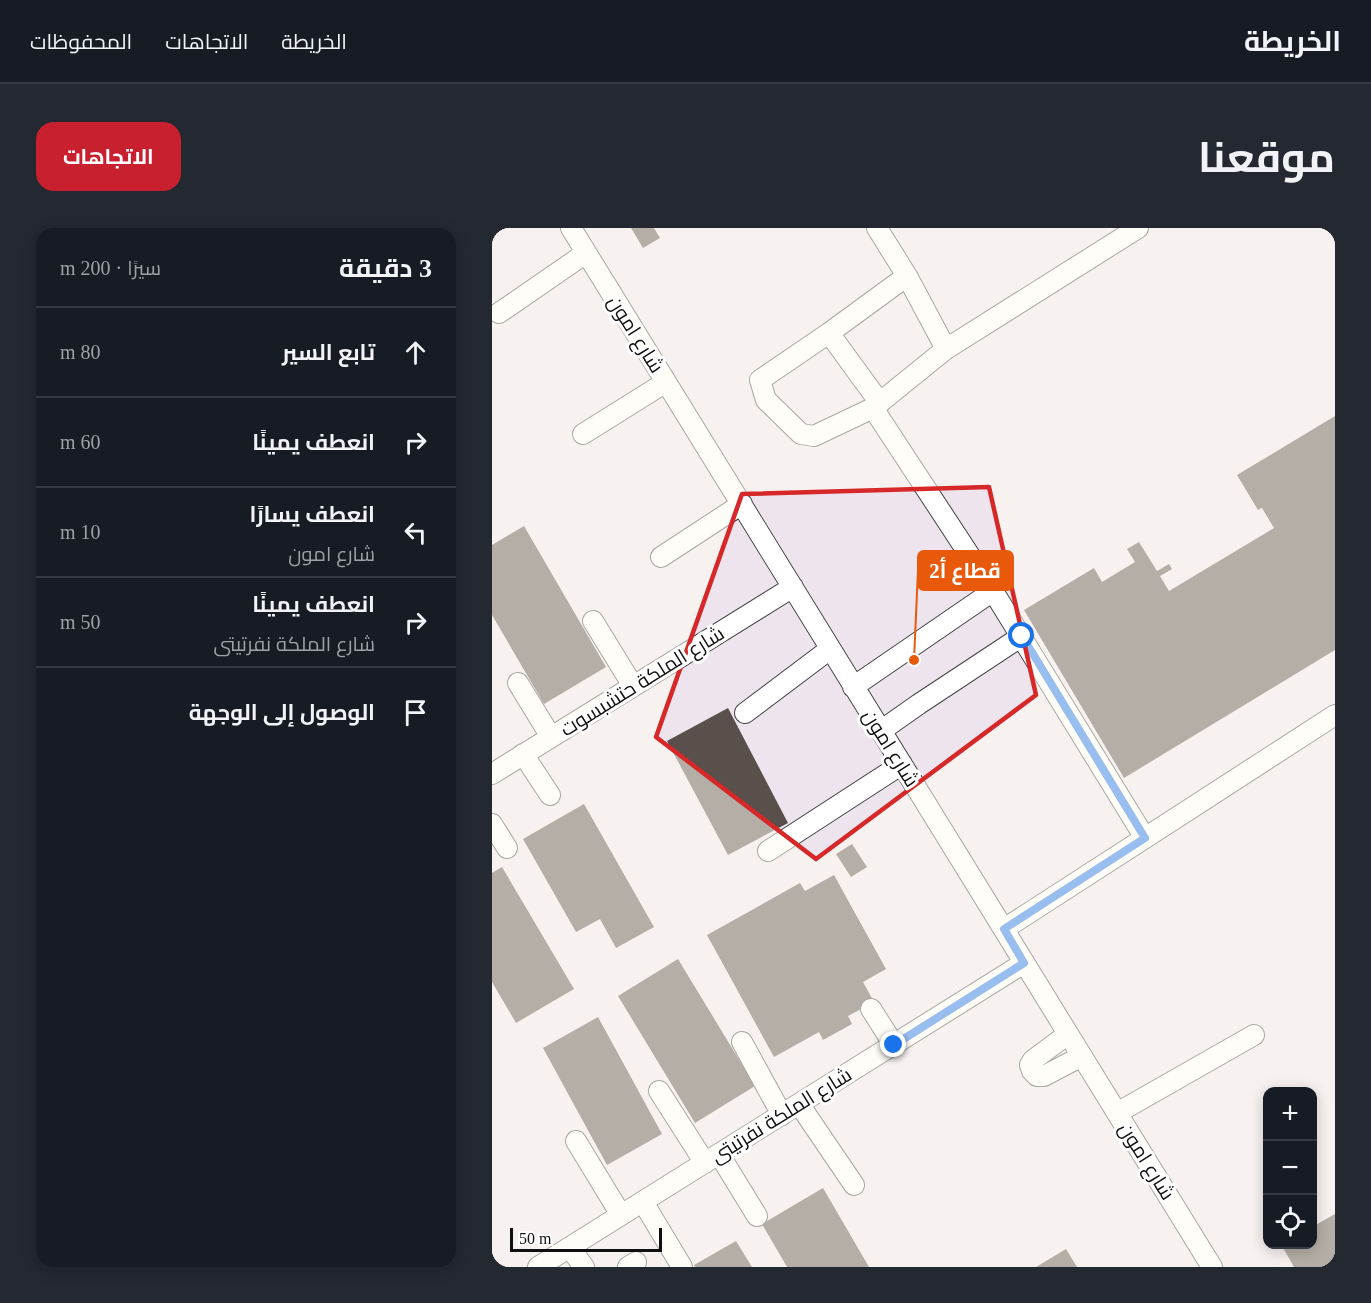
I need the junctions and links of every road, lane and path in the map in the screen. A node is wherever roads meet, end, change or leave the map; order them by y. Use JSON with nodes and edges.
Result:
{"nodes":[{"id":1,"x":571,"y":228,"type":"edge"},
{"id":2,"x":877,"y":228,"type":"edge"},
{"id":3,"x":1138,"y":228,"type":"edge"},
{"id":4,"x":586,"y":253,"type":"junction"},
{"id":5,"x":907,"y":276,"type":"junction"},
{"id":6,"x":499,"y":313,"type":"dead end"},
{"id":7,"x":829,"y":333,"type":"junction"},
{"id":8,"x":946,"y":349,"type":"junction"},
{"id":9,"x":666,"y":382,"type":"junction"},
{"id":10,"x":877,"y":405,"type":"junction"},
{"id":11,"x":583,"y":434,"type":"dead end"},
{"id":12,"x":742,"y":504,"type":"junction"},
{"id":13,"x":660,"y":556,"type":"dead end"},
{"id":14,"x":793,"y":587,"type":"junction"},
{"id":15,"x":993,"y":591,"type":"junction"},
{"id":16,"x":593,"y":621,"type":"dead end"},
{"id":17,"x":1022,"y":636,"type":"junction"},
{"id":18,"x":830,"y":648,"type":"junction"},
{"id":19,"x":518,"y":683,"type":"dead end"},
{"id":20,"x":633,"y":686,"type":"junction"},
{"id":21,"x":853,"y":687,"type":"junction"},
{"id":22,"x":745,"y":713,"type":"dead end"},
{"id":23,"x":1335,"y":715,"type":"edge"},
{"id":24,"x":882,"y":730,"type":"junction"},
{"id":25,"x":551,"y":737,"type":"junction"},
{"id":26,"x":524,"y":754,"type":"junction"},
{"id":27,"x":902,"y":764,"type":"junction"},
{"id":28,"x":492,"y":774,"type":"edge"},
{"id":29,"x":550,"y":795,"type":"dead end"},
{"id":30,"x":492,"y":824,"type":"edge"},
{"id":31,"x":1145,"y":838,"type":"junction"},
{"id":32,"x":507,"y":848,"type":"dead end"},
{"id":33,"x":768,"y":851,"type":"dead end"},
{"id":34,"x":1004,"y":929,"type":"junction"},
{"id":35,"x":1024,"y":963,"type":"junction"},
{"id":36,"x":871,"y":1009,"type":"dead end"},
{"id":37,"x":1068,"y":1034,"type":"junction"},
{"id":38,"x":1254,"y":1035,"type":"dead end"},
{"id":39,"x":742,"y":1042,"type":"dead end"},
{"id":40,"x":894,"y":1045,"type":"junction"},
{"id":41,"x":1082,"y":1056,"type":"junction"},
{"id":42,"x":659,"y":1091,"type":"dead end"},
{"id":43,"x":799,"y":1104,"type":"junction"},
{"id":44,"x":1117,"y":1113,"type":"junction"},
{"id":45,"x":782,"y":1115,"type":"junction"},
{"id":46,"x":576,"y":1141,"type":"dead end"},
{"id":47,"x":712,"y":1159,"type":"junction"},
{"id":48,"x":854,"y":1185,"type":"dead end"},
{"id":49,"x":643,"y":1202,"type":"junction"},
{"id":50,"x":621,"y":1215,"type":"junction"},
{"id":51,"x":757,"y":1216,"type":"dead end"},
{"id":52,"x":570,"y":1248,"type":"junction"},
{"id":53,"x":542,"y":1266,"type":"edge"},
{"id":54,"x":584,"y":1267,"type":"edge"},
{"id":55,"x":682,"y":1267,"type":"edge"},
{"id":56,"x":1212,"y":1267,"type":"edge"}],
"edges":[{"from":1,"to":4,"type":"lane","name":"شارع امون"},
{"from":2,"to":5,"type":"lane"},
{"from":3,"to":8,"type":"lane"},
{"from":4,"to":6,"type":"lane"},
{"from":4,"to":9,"type":"lane","name":"شارع امون"},
{"from":5,"to":7,"type":"lane"},
{"from":5,"to":8,"type":"lane"},
{"from":7,"to":10,"type":"lane"},
{"from":7,"to":10,"type":"lane"},
{"from":8,"to":10,"type":"lane"},
{"from":9,"to":11,"type":"lane"},
{"from":9,"to":12,"type":"lane","name":"شارع امون"},
{"from":10,"to":15,"type":"lane"},
{"from":12,"to":13,"type":"lane"},
{"from":12,"to":14,"type":"lane","name":"شارع امون"},
{"from":14,"to":18,"type":"lane","name":"شارع امون"},
{"from":14,"to":20,"type":"lane","name":"شارع الملكة حتشبسوت"},
{"from":15,"to":17,"type":"lane"},
{"from":15,"to":21,"type":"lane"},
{"from":16,"to":20,"type":"lane"},
{"from":17,"to":24,"type":"lane"},
{"from":17,"to":31,"type":"lane"},
{"from":18,"to":21,"type":"lane","name":"شارع امون"},
{"from":18,"to":22,"type":"lane"},
{"from":19,"to":25,"type":"lane"},
{"from":20,"to":25,"type":"lane","name":"شارع الملكة حتشبسوت"},
{"from":21,"to":24,"type":"lane","name":"شارع امون"},
{"from":23,"to":31,"type":"lane"},
{"from":24,"to":27,"type":"lane","name":"شارع امون"},
{"from":25,"to":26,"type":"lane","name":"شارع الملكة حتشبسوت"},
{"from":26,"to":28,"type":"lane","name":"شارع الملكة حتشبسوت"},
{"from":26,"to":29,"type":"lane"},
{"from":27,"to":33,"type":"lane"},
{"from":27,"to":34,"type":"lane","name":"شارع امون"},
{"from":30,"to":32,"type":"lane"},
{"from":31,"to":34,"type":"lane"},
{"from":34,"to":35,"type":"lane","name":"شارع امون"},
{"from":35,"to":37,"type":"lane","name":"شارع امون"},
{"from":35,"to":40,"type":"lane","name":"شارع الملكة نفرتيتى"},
{"from":36,"to":40,"type":"lane"},
{"from":37,"to":41,"type":"lane","name":"شارع امون"},
{"from":37,"to":41,"type":"lane"},
{"from":38,"to":44,"type":"lane"},
{"from":39,"to":45,"type":"lane"},
{"from":40,"to":43,"type":"lane","name":"شارع الملكة نفرتيتى"},
{"from":41,"to":44,"type":"lane","name":"شارع امون"},
{"from":42,"to":47,"type":"lane"},
{"from":43,"to":45,"type":"lane","name":"شارع الملكة نفرتيتى"},
{"from":43,"to":48,"type":"lane"},
{"from":44,"to":56,"type":"lane","name":"شارع امون"},
{"from":45,"to":47,"type":"lane","name":"شارع الملكة نفرتيتى"},
{"from":46,"to":50,"type":"lane"},
{"from":47,"to":49,"type":"lane","name":"شارع الملكة نفرتيتى"},
{"from":47,"to":51,"type":"lane"},
{"from":49,"to":50,"type":"lane","name":"شارع الملكة نفرتيتى"},
{"from":49,"to":55,"type":"lane"},
{"from":50,"to":52,"type":"lane","name":"شارع الملكة نفرتيتى"},
{"from":52,"to":53,"type":"lane","name":"شارع الملكة نفرتيتى"},
{"from":52,"to":54,"type":"lane"}]}
